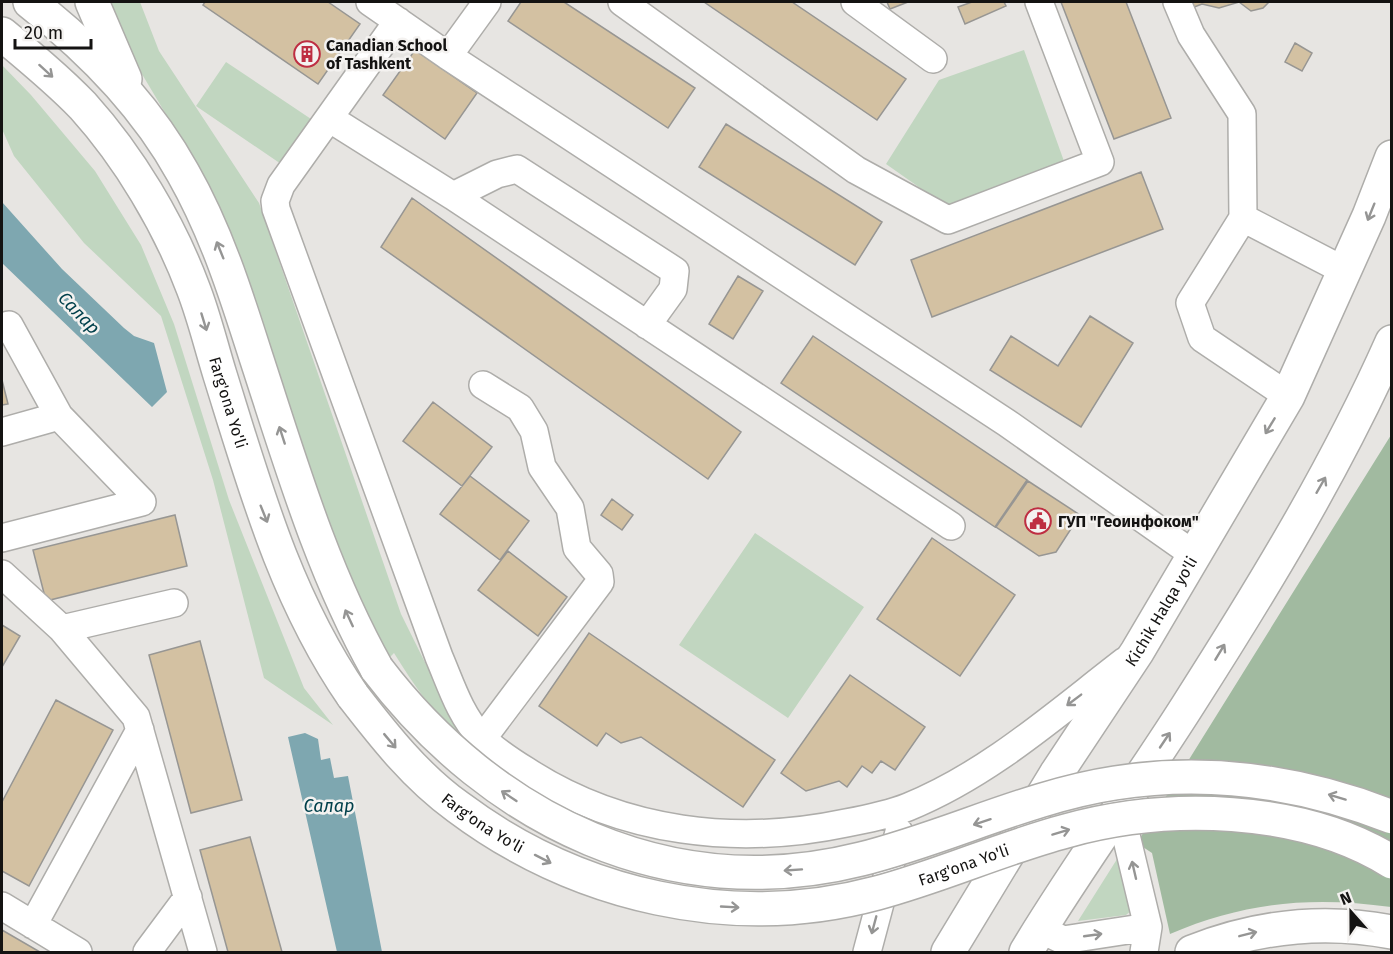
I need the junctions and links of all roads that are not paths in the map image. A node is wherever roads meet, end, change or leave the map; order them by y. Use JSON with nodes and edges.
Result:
{"nodes":[{"id":1,"x":30,"y":2,"type":"edge"},
{"id":2,"x":92,"y":2,"type":"edge"},
{"id":3,"x":370,"y":2,"type":"edge"},
{"id":4,"x":488,"y":2,"type":"edge"},
{"id":5,"x":622,"y":2,"type":"edge"},
{"id":6,"x":855,"y":2,"type":"edge"},
{"id":7,"x":1039,"y":2,"type":"edge"},
{"id":8,"x":1178,"y":2,"type":"edge"},
{"id":9,"x":398,"y":21,"type":"junction"},
{"id":10,"x":2,"y":34,"type":"edge"},
{"id":11,"x":448,"y":56,"type":"junction"},
{"id":12,"x":933,"y":59,"type":"dead end"},
{"id":13,"x":140,"y":111,"type":"junction"},
{"id":14,"x":329,"y":118,"type":"junction"},
{"id":15,"x":1392,"y":157,"type":"edge"},
{"id":16,"x":453,"y":196,"type":"junction"},
{"id":17,"x":1243,"y":218,"type":"junction"},
{"id":18,"x":1345,"y":271,"type":"junction"},
{"id":19,"x":647,"y":325,"type":"junction"},
{"id":20,"x":2,"y":327,"type":"edge"},
{"id":21,"x":1392,"y":342,"type":"edge"},
{"id":22,"x":483,"y":386,"type":"dead end"},
{"id":23,"x":1288,"y":396,"type":"junction"},
{"id":24,"x":59,"y":416,"type":"junction"},
{"id":25,"x":2,"y":432,"type":"edge"},
{"id":26,"x":951,"y":526,"type":"dead end"},
{"id":27,"x":2,"y":538,"type":"edge"},
{"id":28,"x":1193,"y":554,"type":"junction"},
{"id":29,"x":2,"y":574,"type":"edge"},
{"id":30,"x":174,"y":603,"type":"dead end"},
{"id":31,"x":62,"y":629,"type":"junction"},
{"id":32,"x":1137,"y":652,"type":"junction"},
{"id":33,"x":140,"y":730,"type":"junction"},
{"id":34,"x":482,"y":739,"type":"junction"},
{"id":35,"x":1119,"y":806,"type":"junction"},
{"id":36,"x":906,"y":808,"type":"junction"},
{"id":37,"x":1392,"y":817,"type":"edge"},
{"id":38,"x":1392,"y":862,"type":"edge"},
{"id":39,"x":188,"y":897,"type":"junction"},
{"id":40,"x":2,"y":906,"type":"edge"},
{"id":41,"x":33,"y":925,"type":"junction"},
{"id":42,"x":1392,"y":932,"type":"edge"},
{"id":43,"x":1146,"y":940,"type":"edge"},
{"id":44,"x":1033,"y":941,"type":"edge"},
{"id":45,"x":78,"y":952,"type":"edge"},
{"id":46,"x":147,"y":952,"type":"edge"},
{"id":47,"x":203,"y":952,"type":"edge"},
{"id":48,"x":867,"y":952,"type":"edge"},
{"id":49,"x":948,"y":952,"type":"edge"},
{"id":50,"x":1192,"y":952,"type":"edge"}],
"edges":[{"from":1,"to":13,"type":"main road","name":"Farg'ona Yo'li"},
{"from":2,"to":13,"type":"main road"},
{"from":3,"to":9,"type":"lane"},
{"from":4,"to":11,"type":"lane"},
{"from":5,"to":7,"type":"lane"},
{"from":6,"to":12,"type":"lane"},
{"from":8,"to":17,"type":"lane"},
{"from":9,"to":11,"type":"lane"},
{"from":9,"to":14,"type":"lane"},
{"from":10,"to":38,"type":"main road","name":"Farg'ona Yo'li","one_way":true,"bridge":true},
{"from":11,"to":28,"type":"lane"},
{"from":37,"to":13,"type":"main road","name":"Farg'ona Yo'li","one_way":true,"bridge":true},
{"from":14,"to":16,"type":"lane"},
{"from":14,"to":34,"type":"lane"},
{"from":15,"to":18,"type":"main road","name":"Kichik Halqa yo'li","one_way":true},
{"from":16,"to":19,"type":"lane"},
{"from":16,"to":19,"type":"lane"},
{"from":17,"to":18,"type":"lane"},
{"from":17,"to":23,"type":"lane"},
{"from":18,"to":23,"type":"main road","name":"Kichik Halqa yo'li"},
{"from":19,"to":26,"type":"lane"},
{"from":20,"to":24,"type":"lane"},
{"from":35,"to":21,"type":"main road","one_way":true},
{"from":22,"to":34,"type":"lane"},
{"from":23,"to":28,"type":"main road","name":"Kichik Halqa yo'li","one_way":true},
{"from":24,"to":25,"type":"lane"},
{"from":24,"to":27,"type":"lane"},
{"from":28,"to":32,"type":"main road","name":"Kichik Halqa yo'li"},
{"from":29,"to":31,"type":"lane"},
{"from":30,"to":31,"type":"lane"},
{"from":31,"to":33,"type":"lane"},
{"from":32,"to":36,"type":"lane","one_way":true},
{"from":32,"to":49,"type":"main road","name":"Kichik Halqa yo'li"},
{"from":33,"to":39,"type":"lane"},
{"from":33,"to":41,"type":"lane"},
{"from":34,"to":36,"type":"lane"},
{"from":43,"to":35,"type":"lane","one_way":true},
{"from":35,"to":44,"type":"main road"},
{"from":36,"to":48,"type":"lane","one_way":true},
{"from":39,"to":46,"type":"lane"},
{"from":39,"to":47,"type":"lane"},
{"from":40,"to":41,"type":"lane"},
{"from":41,"to":45,"type":"lane"},
{"from":50,"to":42,"type":"main road","one_way":true},
{"from":44,"to":43,"type":"lane","one_way":true}]}
